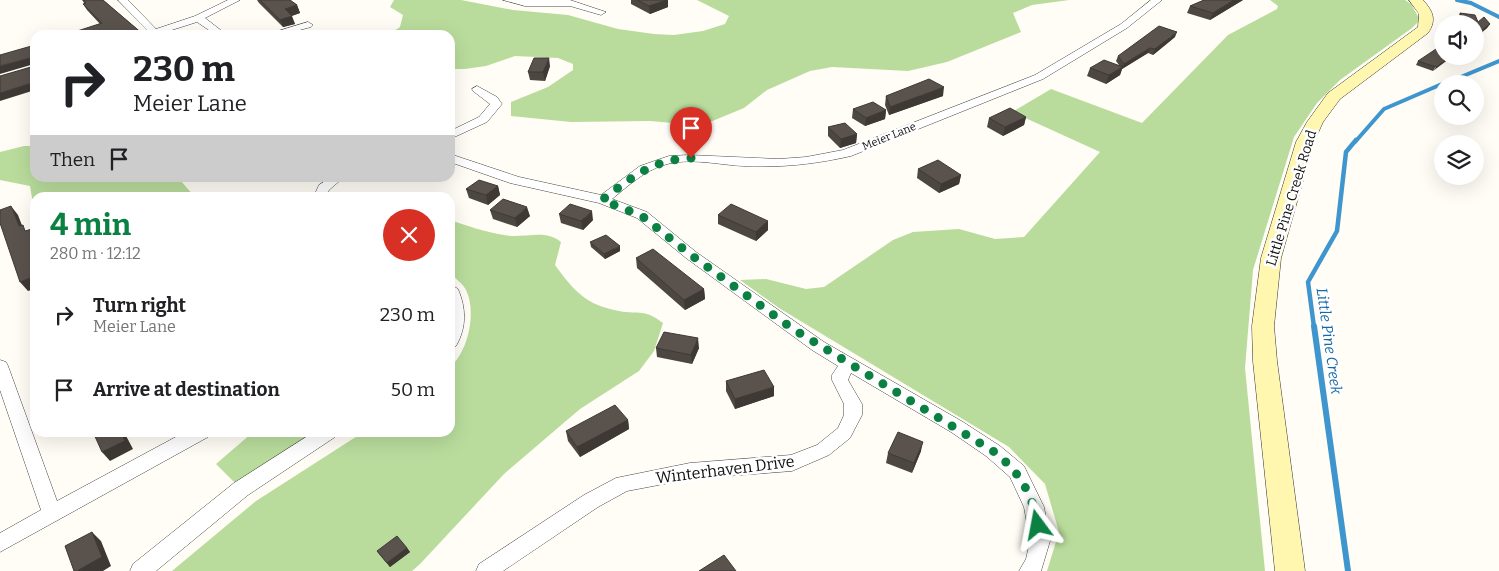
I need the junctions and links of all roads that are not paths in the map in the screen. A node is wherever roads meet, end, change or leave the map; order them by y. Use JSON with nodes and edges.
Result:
{"nodes":[{"id":1,"x":123,"y":0,"type":"edge"},
{"id":2,"x":235,"y":0,"type":"edge"},
{"id":3,"x":508,"y":0,"type":"edge"},
{"id":4,"x":1157,"y":0,"type":"edge"},
{"id":5,"x":1415,"y":0,"type":"edge"},
{"id":6,"x":602,"y":12,"type":"dead end"},
{"id":7,"x":198,"y":18,"type":"junction"},
{"id":8,"x":308,"y":25,"type":"dead end"},
{"id":9,"x":147,"y":30,"type":"edge"},
{"id":10,"x":162,"y":30,"type":"edge"},
{"id":11,"x":215,"y":30,"type":"edge"},
{"id":12,"x":289,"y":30,"type":"edge"},
{"id":13,"x":477,"y":89,"type":"dead end"},
{"id":14,"x":455,"y":133,"type":"edge"},
{"id":15,"x":455,"y":160,"type":"edge"},
{"id":16,"x":332,"y":182,"type":"edge"},
{"id":17,"x":322,"y":192,"type":"edge"},
{"id":18,"x":602,"y":200,"type":"junction"},
{"id":19,"x":455,"y":299,"type":"edge"},
{"id":20,"x":455,"y":331,"type":"edge"},
{"id":21,"x":849,"y":364,"type":"junction"},
{"id":22,"x":0,"y":366,"type":"edge"},
{"id":23,"x":193,"y":437,"type":"edge"},
{"id":24,"x":321,"y":437,"type":"edge"},
{"id":25,"x":52,"y":514,"type":"junction"},
{"id":26,"x":0,"y":543,"type":"edge"},
{"id":27,"x":140,"y":571,"type":"edge"},
{"id":28,"x":486,"y":571,"type":"edge"},
{"id":29,"x":1029,"y":571,"type":"edge"},
{"id":30,"x":1290,"y":571,"type":"edge"}],
"edges":[{"from":1,"to":9,"type":"street"},
{"from":2,"to":7,"type":"street"},
{"from":3,"to":6,"type":"street"},
{"from":4,"to":18,"type":"street","name":"Meier Lane"},
{"from":5,"to":30,"type":"street","name":"Little Pine Creek Road"},
{"from":7,"to":10,"type":"street"},
{"from":7,"to":11,"type":"street"},
{"from":8,"to":12,"type":"street"},
{"from":13,"to":14,"type":"street"},
{"from":15,"to":18,"type":"street"},
{"from":16,"to":17,"type":"street"},
{"from":18,"to":21,"type":"street"},
{"from":19,"to":20,"type":"street"},
{"from":21,"to":28,"type":"street","name":"Winterhaven Drive"},
{"from":21,"to":29,"type":"street"},
{"from":22,"to":25,"type":"street"},
{"from":23,"to":25,"type":"street"},
{"from":24,"to":27,"type":"street"},
{"from":25,"to":26,"type":"street"}]}
